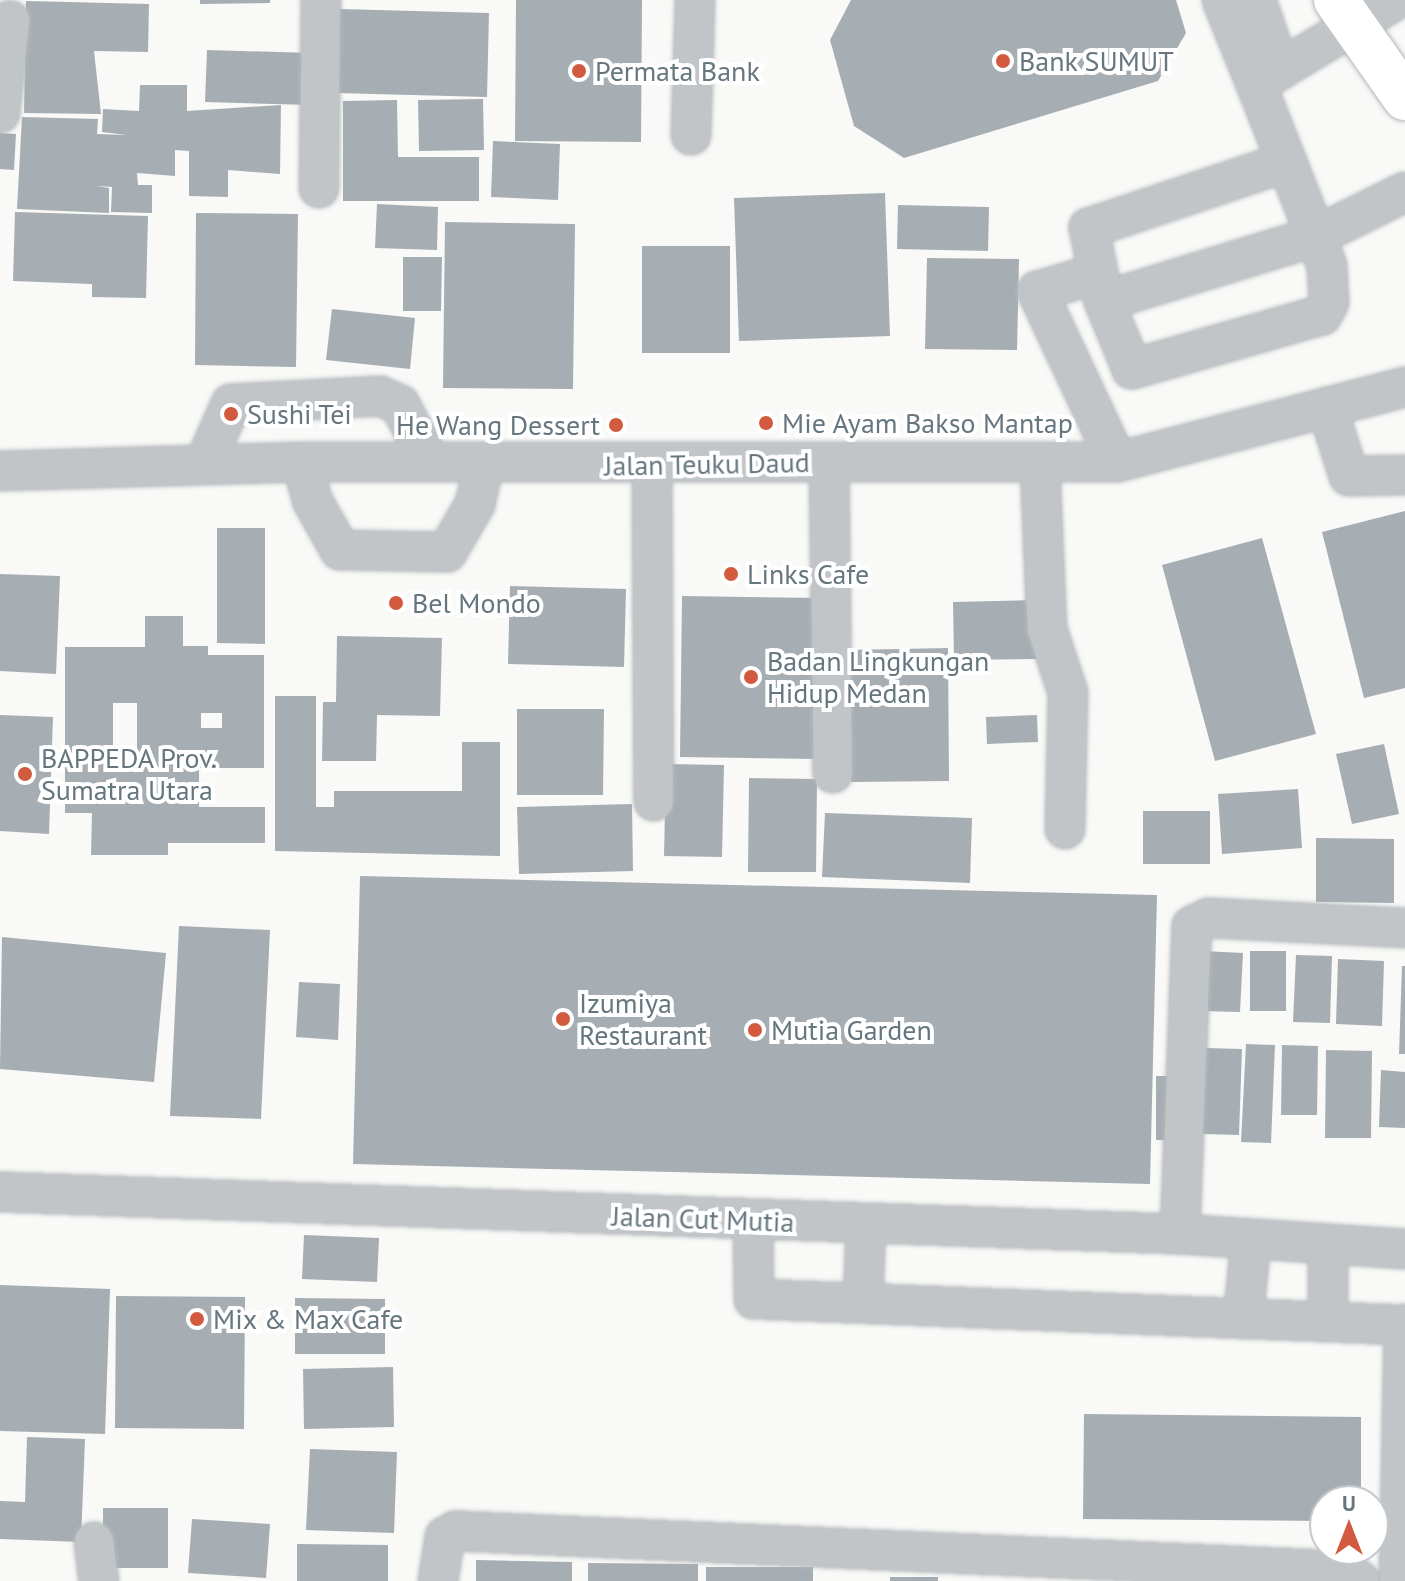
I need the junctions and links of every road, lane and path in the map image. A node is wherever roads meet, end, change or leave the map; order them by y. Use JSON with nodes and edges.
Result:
{"nodes":[{"id":1,"x":321,"y":0,"type":"edge"},
{"id":2,"x":695,"y":0,"type":"edge"},
{"id":3,"x":1222,"y":0,"type":"edge"},
{"id":4,"x":1256,"y":0,"type":"edge"},
{"id":5,"x":1396,"y":0,"type":"edge"},
{"id":6,"x":1345,"y":14,"type":"edge"},
{"id":7,"x":10,"y":21,"type":"dead end"},
{"id":8,"x":1268,"y":77,"type":"junction"},
{"id":9,"x":1405,"y":98,"type":"edge"},
{"id":10,"x":0,"y":113,"type":"edge"},
{"id":11,"x":691,"y":135,"type":"dead end"},
{"id":12,"x":1286,"y":162,"type":"junction"},
{"id":13,"x":319,"y":188,"type":"dead end"},
{"id":14,"x":1405,"y":192,"type":"edge"},
{"id":15,"x":1316,"y":236,"type":"junction"},
{"id":16,"x":1100,"y":288,"type":"junction"},
{"id":17,"x":1118,"y":345,"type":"junction"},
{"id":18,"x":1071,"y":362,"type":"junction"},
{"id":19,"x":1405,"y":387,"type":"edge"},
{"id":20,"x":1327,"y":407,"type":"junction"},
{"id":21,"x":302,"y":462,"type":"junction"},
{"id":22,"x":430,"y":462,"type":"junction"},
{"id":23,"x":829,"y":462,"type":"junction"},
{"id":24,"x":1117,"y":462,"type":"junction"},
{"id":25,"x":204,"y":465,"type":"junction"},
{"id":26,"x":1040,"y":465,"type":"junction"},
{"id":27,"x":484,"y":466,"type":"junction"},
{"id":28,"x":652,"y":466,"type":"junction"},
{"id":29,"x":0,"y":471,"type":"edge"},
{"id":30,"x":1405,"y":475,"type":"edge"},
{"id":31,"x":833,"y":773,"type":"dead end"},
{"id":32,"x":654,"y":801,"type":"dead end"},
{"id":33,"x":1065,"y":829,"type":"dead end"},
{"id":34,"x":1405,"y":928,"type":"edge"},
{"id":35,"x":0,"y":1192,"type":"edge"},
{"id":36,"x":753,"y":1220,"type":"junction"},
{"id":37,"x":866,"y":1224,"type":"junction"},
{"id":38,"x":1180,"y":1234,"type":"junction"},
{"id":39,"x":1251,"y":1242,"type":"junction"},
{"id":40,"x":1328,"y":1247,"type":"junction"},
{"id":41,"x":1405,"y":1249,"type":"edge"},
{"id":42,"x":863,"y":1303,"type":"junction"},
{"id":43,"x":1243,"y":1319,"type":"junction"},
{"id":44,"x":1328,"y":1322,"type":"junction"},
{"id":45,"x":1405,"y":1324,"type":"edge"},
{"id":46,"x":94,"y":1542,"type":"dead end"},
{"id":47,"x":99,"y":1581,"type":"edge"},
{"id":48,"x":438,"y":1581,"type":"edge"},
{"id":49,"x":1360,"y":1581,"type":"edge"},
{"id":50,"x":1399,"y":1581,"type":"edge"}],
"edges":[{"from":1,"to":13,"type":"street"},
{"from":2,"to":11,"type":"street"},
{"from":3,"to":8,"type":"street"},
{"from":4,"to":8,"type":"street"},
{"from":5,"to":6,"type":"street"},
{"from":6,"to":8,"type":"street"},
{"from":6,"to":9,"type":"main road"},
{"from":7,"to":10,"type":"street"},
{"from":8,"to":12,"type":"street"},
{"from":12,"to":15,"type":"street"},
{"from":12,"to":16,"type":"street"},
{"from":14,"to":15,"type":"street"},
{"from":15,"to":16,"type":"street"},
{"from":15,"to":17,"type":"street"},
{"from":16,"to":17,"type":"street"},
{"from":16,"to":18,"type":"street"},
{"from":17,"to":18,"type":"street"},
{"from":18,"to":24,"type":"street"},
{"from":19,"to":20,"type":"street","name":"Jalan Teuku Daud"},
{"from":20,"to":24,"type":"street","name":"Jalan Teuku Daud"},
{"from":20,"to":30,"type":"street"},
{"from":21,"to":22,"type":"street","name":"Jalan Teuku Daud"},
{"from":21,"to":25,"type":"street","name":"Jalan Teuku Daud"},
{"from":21,"to":27,"type":"street"},
{"from":22,"to":25,"type":"street"},
{"from":22,"to":27,"type":"street","name":"Jalan Teuku Daud"},
{"from":23,"to":26,"type":"street","name":"Jalan Teuku Daud"},
{"from":23,"to":28,"type":"street","name":"Jalan Teuku Daud"},
{"from":23,"to":31,"type":"street"},
{"from":24,"to":26,"type":"street","name":"Jalan Teuku Daud"},
{"from":25,"to":29,"type":"street","name":"Jalan Teuku Daud"},
{"from":26,"to":33,"type":"street"},
{"from":27,"to":28,"type":"street","name":"Jalan Teuku Daud"},
{"from":28,"to":32,"type":"street"},
{"from":34,"to":38,"type":"street"},
{"from":35,"to":36,"type":"street","name":"Jalan Cut Mutia"},
{"from":36,"to":37,"type":"street","name":"Jalan Cut Mutia"},
{"from":36,"to":42,"type":"street"},
{"from":37,"to":38,"type":"street","name":"Jalan Cut Mutia"},
{"from":37,"to":42,"type":"street"},
{"from":38,"to":39,"type":"street","name":"Jalan Cut Mutia"},
{"from":39,"to":40,"type":"street","name":"Jalan Cut Mutia"},
{"from":39,"to":43,"type":"street"},
{"from":40,"to":41,"type":"street","name":"Jalan Cut Mutia"},
{"from":40,"to":44,"type":"street"},
{"from":42,"to":43,"type":"street"},
{"from":43,"to":44,"type":"street"},
{"from":44,"to":45,"type":"street"},
{"from":45,"to":50,"type":"street"},
{"from":46,"to":47,"type":"street"},
{"from":48,"to":49,"type":"street"}]}
